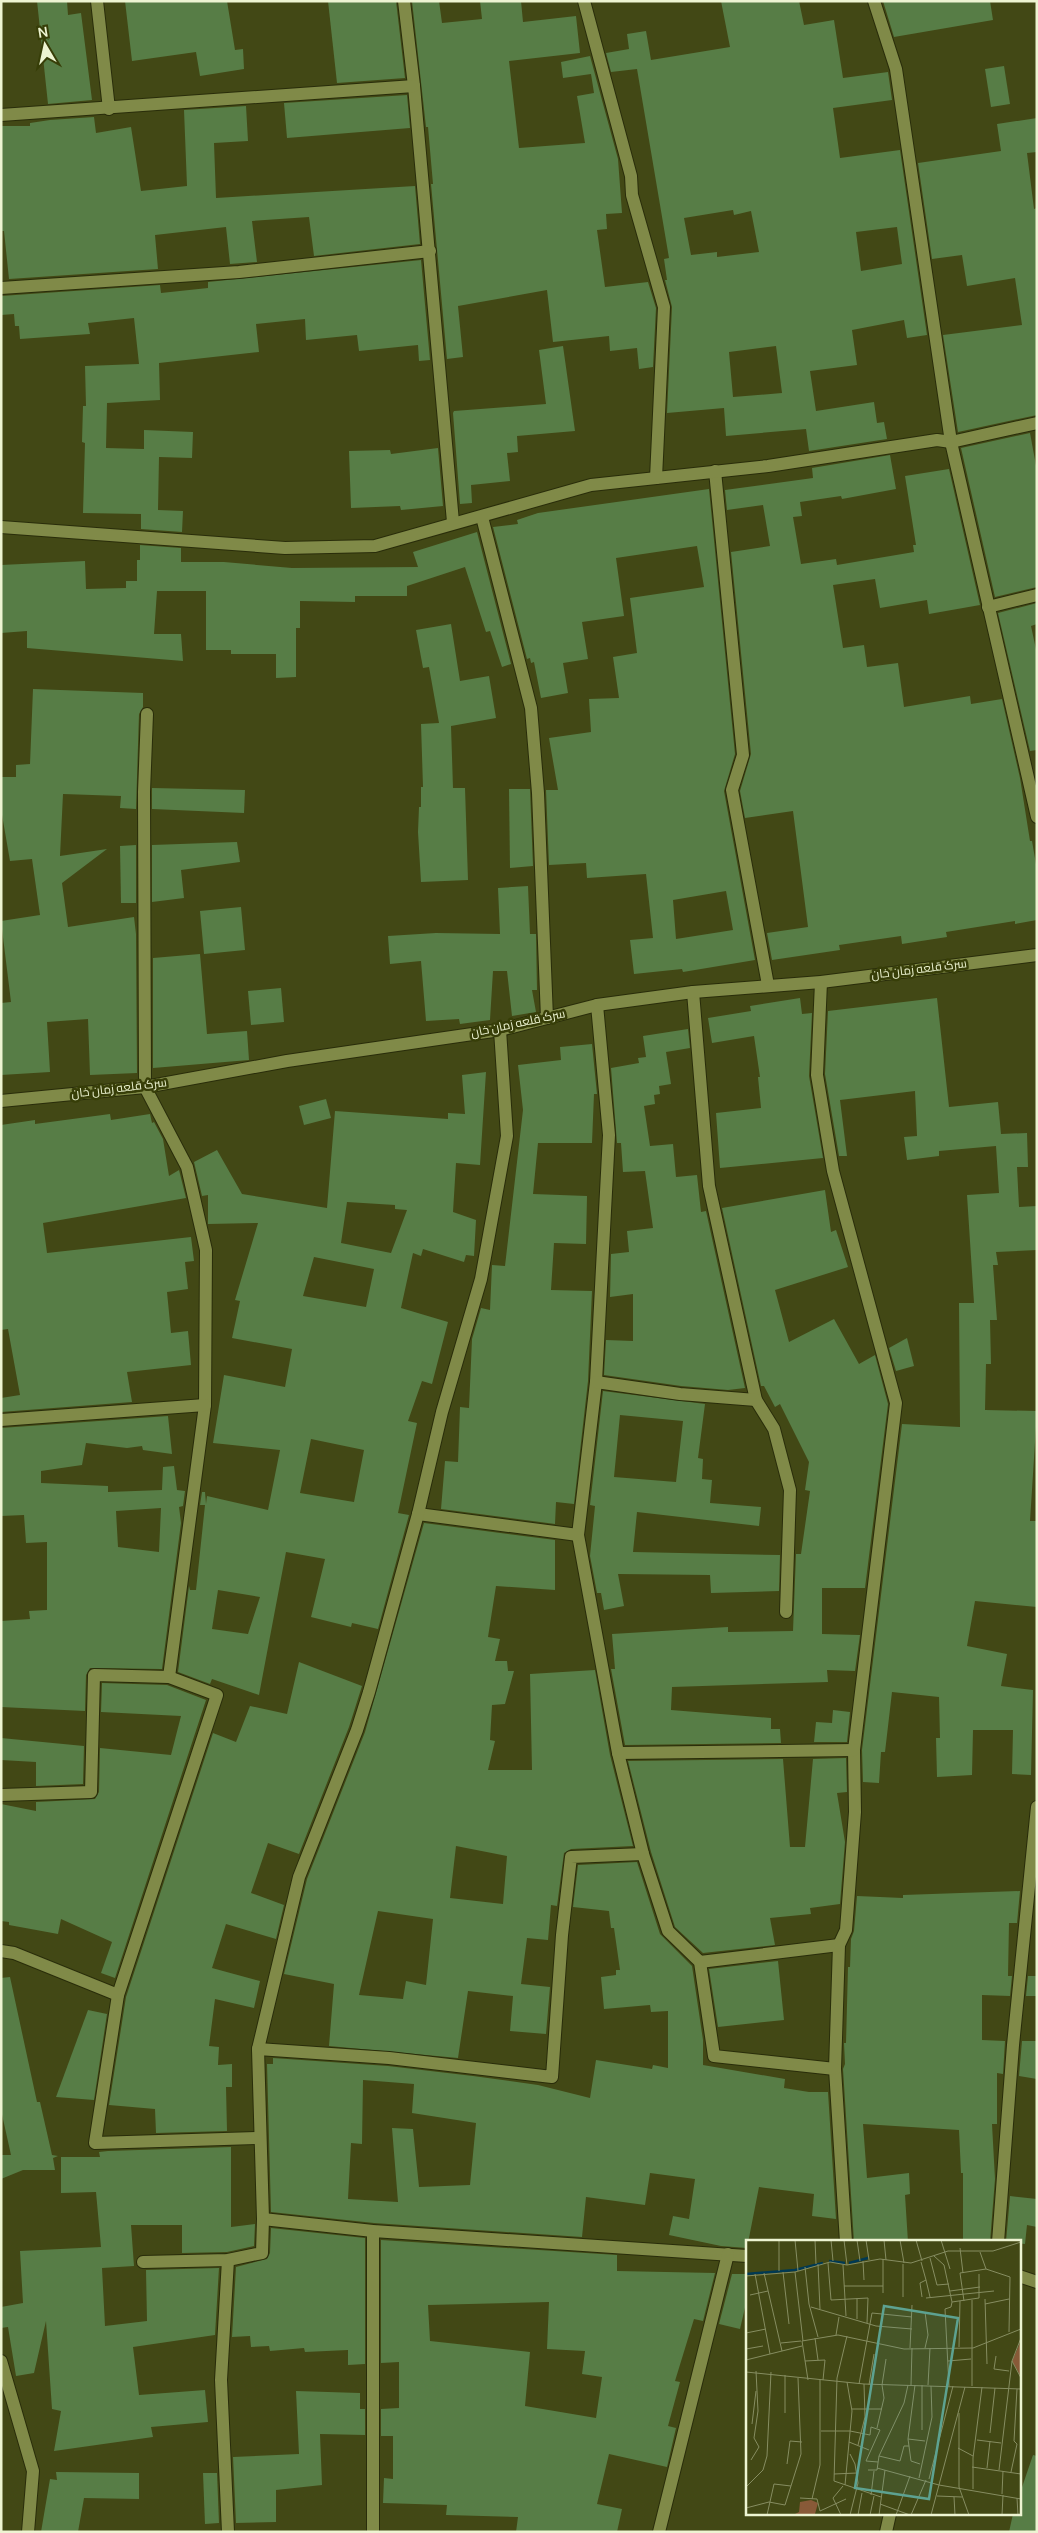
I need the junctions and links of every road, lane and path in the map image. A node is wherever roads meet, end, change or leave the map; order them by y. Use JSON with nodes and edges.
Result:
{"nodes":[{"id":1,"x":97,"y":1,"type":"edge"},
{"id":2,"x":404,"y":1,"type":"edge"},
{"id":3,"x":584,"y":1,"type":"edge"},
{"id":4,"x":874,"y":1,"type":"edge"},
{"id":5,"x":414,"y":86,"type":"junction"},
{"id":6,"x":109,"y":109,"type":"junction"},
{"id":7,"x":1,"y":115,"type":"edge"},
{"id":8,"x":430,"y":251,"type":"junction"},
{"id":9,"x":1,"y":288,"type":"edge"},
{"id":10,"x":1037,"y":423,"type":"edge"},
{"id":11,"x":951,"y":442,"type":"junction"},
{"id":12,"x":715,"y":472,"type":"junction"},
{"id":13,"x":656,"y":478,"type":"junction"},
{"id":14,"x":482,"y":517,"type":"junction"},
{"id":15,"x":453,"y":522,"type":"junction"},
{"id":16,"x":1,"y":527,"type":"edge"},
{"id":17,"x":1037,"y":595,"type":"edge"},
{"id":18,"x":988,"y":607,"type":"junction"},
{"id":19,"x":147,"y":714,"type":"dead end"},
{"id":20,"x":1037,"y":817,"type":"edge"},
{"id":21,"x":1037,"y":954,"type":"edge"},
{"id":22,"x":821,"y":982,"type":"junction"},
{"id":23,"x":768,"y":985,"type":"junction"},
{"id":24,"x":693,"y":992,"type":"junction"},
{"id":25,"x":597,"y":1005,"type":"junction"},
{"id":26,"x":547,"y":1018,"type":"junction"},
{"id":27,"x":500,"y":1030,"type":"junction"},
{"id":28,"x":145,"y":1086,"type":"junction"},
{"id":29,"x":1,"y":1101,"type":"edge"},
{"id":30,"x":596,"y":1382,"type":"junction"},
{"id":31,"x":756,"y":1400,"type":"junction"},
{"id":32,"x":205,"y":1405,"type":"junction"},
{"id":33,"x":1,"y":1420,"type":"edge"},
{"id":34,"x":418,"y":1514,"type":"junction"},
{"id":35,"x":578,"y":1535,"type":"junction"},
{"id":36,"x":786,"y":1612,"type":"dead end"},
{"id":37,"x":169,"y":1677,"type":"junction"},
{"id":38,"x":854,"y":1750,"type":"junction"},
{"id":39,"x":618,"y":1753,"type":"junction"},
{"id":40,"x":1,"y":1796,"type":"edge"},
{"id":41,"x":1037,"y":1807,"type":"edge"},
{"id":42,"x":643,"y":1854,"type":"junction"},
{"id":43,"x":839,"y":1945,"type":"junction"},
{"id":44,"x":1,"y":1951,"type":"edge"},
{"id":45,"x":700,"y":1962,"type":"junction"},
{"id":46,"x":118,"y":1995,"type":"junction"},
{"id":47,"x":258,"y":2049,"type":"junction"},
{"id":48,"x":835,"y":2069,"type":"junction"},
{"id":49,"x":260,"y":2138,"type":"junction"},
{"id":50,"x":263,"y":2219,"type":"junction"},
{"id":51,"x":373,"y":2232,"type":"junction"},
{"id":52,"x":846,"y":2240,"type":"edge"},
{"id":53,"x":998,"y":2240,"type":"edge"},
{"id":54,"x":728,"y":2254,"type":"junction"},
{"id":55,"x":746,"y":2256,"type":"edge"},
{"id":56,"x":228,"y":2260,"type":"junction"},
{"id":57,"x":143,"y":2262,"type":"dead end"},
{"id":58,"x":1020,"y":2276,"type":"edge"},
{"id":59,"x":1037,"y":2282,"type":"edge"},
{"id":60,"x":1,"y":2361,"type":"edge"},
{"id":61,"x":890,"y":2516,"type":"edge"},
{"id":62,"x":28,"y":2532,"type":"edge"},
{"id":63,"x":228,"y":2532,"type":"edge"},
{"id":64,"x":373,"y":2532,"type":"edge"},
{"id":65,"x":659,"y":2532,"type":"edge"},
{"id":66,"x":886,"y":2532,"type":"edge"}],
"edges":[{"from":1,"to":6,"type":"street"},
{"from":2,"to":5,"type":"street"},
{"from":3,"to":13,"type":"street"},
{"from":4,"to":11,"type":"street"},
{"from":5,"to":6,"type":"street"},
{"from":5,"to":8,"type":"street"},
{"from":6,"to":7,"type":"street"},
{"from":8,"to":9,"type":"street"},
{"from":8,"to":15,"type":"street"},
{"from":10,"to":11,"type":"street"},
{"from":11,"to":12,"type":"street"},
{"from":11,"to":18,"type":"street"},
{"from":12,"to":13,"type":"street"},
{"from":12,"to":23,"type":"street"},
{"from":13,"to":14,"type":"street"},
{"from":14,"to":15,"type":"street"},
{"from":14,"to":26,"type":"street"},
{"from":15,"to":16,"type":"street"},
{"from":17,"to":18,"type":"street"},
{"from":18,"to":20,"type":"street"},
{"from":19,"to":28,"type":"street"},
{"from":21,"to":22,"type":"street","name":"سرک قلعه زمان خان"},
{"from":22,"to":23,"type":"street","name":"سرک قلعه زمان خان"},
{"from":22,"to":38,"type":"street"},
{"from":23,"to":24,"type":"street","name":"سرک قلعه زمان خان"},
{"from":24,"to":25,"type":"street","name":"سرک قلعه زمان خان"},
{"from":24,"to":31,"type":"street"},
{"from":25,"to":26,"type":"street","name":"سرک قلعه زمان خان"},
{"from":25,"to":30,"type":"street"},
{"from":26,"to":27,"type":"street","name":"سرک قلعه زمان خان"},
{"from":27,"to":28,"type":"street","name":"سرک قلعه زمان خان"},
{"from":27,"to":34,"type":"street"},
{"from":28,"to":29,"type":"street","name":"سرک قلعه زمان خان"},
{"from":28,"to":32,"type":"street"},
{"from":30,"to":31,"type":"street"},
{"from":30,"to":35,"type":"street"},
{"from":31,"to":36,"type":"street"},
{"from":32,"to":33,"type":"street"},
{"from":32,"to":37,"type":"street"},
{"from":34,"to":35,"type":"street"},
{"from":34,"to":47,"type":"street"},
{"from":35,"to":39,"type":"street"},
{"from":37,"to":40,"type":"street"},
{"from":37,"to":46,"type":"street"},
{"from":38,"to":39,"type":"street"},
{"from":38,"to":43,"type":"street"},
{"from":39,"to":42,"type":"street"},
{"from":41,"to":53,"type":"street"},
{"from":42,"to":45,"type":"street"},
{"from":42,"to":47,"type":"street"},
{"from":43,"to":45,"type":"street"},
{"from":43,"to":48,"type":"street"},
{"from":44,"to":46,"type":"street"},
{"from":45,"to":48,"type":"street"},
{"from":46,"to":49,"type":"street"},
{"from":47,"to":49,"type":"street"},
{"from":48,"to":52,"type":"street"},
{"from":49,"to":50,"type":"street"},
{"from":50,"to":51,"type":"street"},
{"from":50,"to":56,"type":"street"},
{"from":51,"to":54,"type":"street"},
{"from":51,"to":64,"type":"street"},
{"from":54,"to":55,"type":"street"},
{"from":54,"to":65,"type":"street"},
{"from":56,"to":57,"type":"street"},
{"from":56,"to":63,"type":"street"},
{"from":58,"to":59,"type":"street"},
{"from":60,"to":62,"type":"street"},
{"from":61,"to":66,"type":"street"}]}
